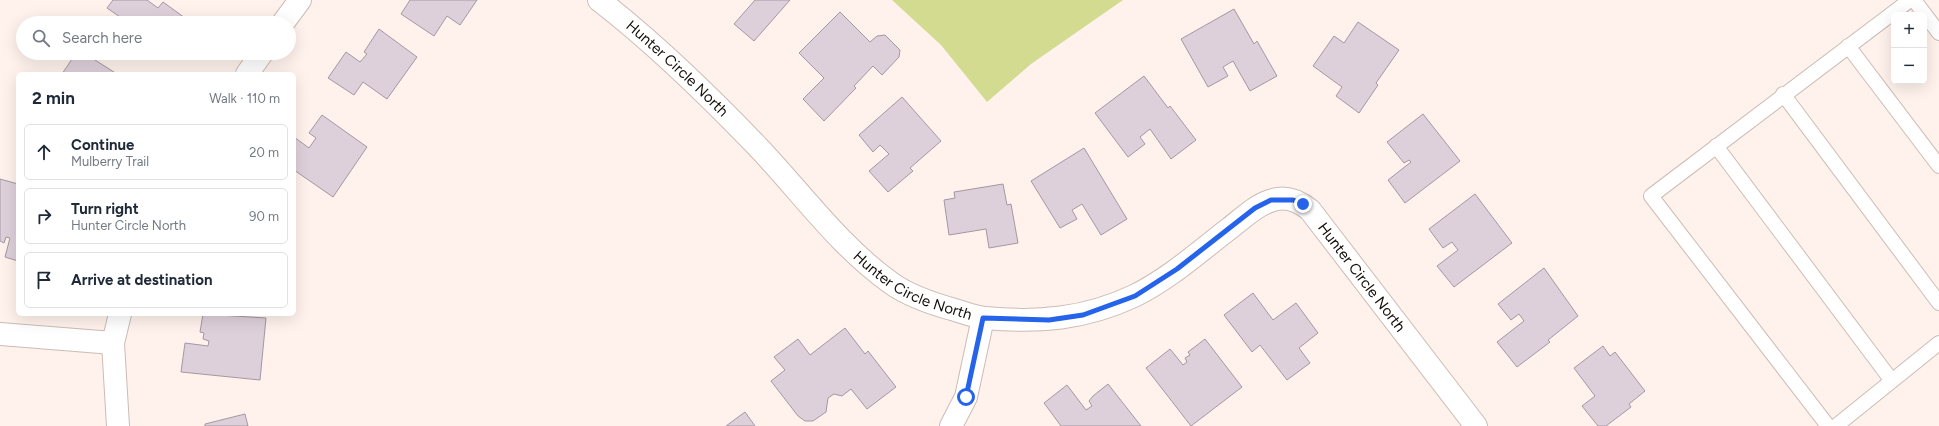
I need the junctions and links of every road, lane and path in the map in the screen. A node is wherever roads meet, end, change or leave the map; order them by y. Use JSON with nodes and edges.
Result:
{"nodes":[{"id":1,"x":300,"y":0,"type":"edge"},
{"id":2,"x":599,"y":0,"type":"edge"},
{"id":3,"x":1910,"y":0,"type":"edge"},
{"id":4,"x":1914,"y":0,"type":"edge"},
{"id":5,"x":288,"y":16,"type":"edge"},
{"id":6,"x":1939,"y":33,"type":"edge"},
{"id":7,"x":1848,"y":46,"type":"junction"},
{"id":8,"x":257,"y":60,"type":"edge"},
{"id":9,"x":248,"y":72,"type":"edge"},
{"id":10,"x":1784,"y":94,"type":"junction"},
{"id":11,"x":1716,"y":146,"type":"junction"},
{"id":12,"x":1939,"y":166,"type":"edge"},
{"id":13,"x":1939,"y":303,"type":"edge"},
{"id":14,"x":120,"y":316,"type":"edge"},
{"id":15,"x":983,"y":318,"type":"junction"},
{"id":16,"x":0,"y":334,"type":"edge"},
{"id":17,"x":113,"y":343,"type":"junction"},
{"id":18,"x":1939,"y":343,"type":"edge"},
{"id":19,"x":1892,"y":381,"type":"junction"},
{"id":20,"x":118,"y":426,"type":"edge"},
{"id":21,"x":951,"y":426,"type":"edge"},
{"id":22,"x":1476,"y":426,"type":"edge"},
{"id":23,"x":1828,"y":426,"type":"edge"},
{"id":24,"x":1836,"y":426,"type":"edge"}],
"edges":[{"from":1,"to":5,"type":"street"},
{"from":2,"to":15,"type":"street","name":"Hunter Circle North"},
{"from":3,"to":7,"type":"lane"},
{"from":4,"to":6,"type":"lane"},
{"from":7,"to":10,"type":"lane"},
{"from":7,"to":12,"type":"lane"},
{"from":8,"to":9,"type":"street"},
{"from":10,"to":11,"type":"lane"},
{"from":10,"to":13,"type":"lane"},
{"from":11,"to":19,"type":"lane"},
{"from":11,"to":23,"type":"lane"},
{"from":14,"to":17,"type":"street"},
{"from":15,"to":21,"type":"street"},
{"from":15,"to":22,"type":"street","name":"Hunter Circle North"},
{"from":16,"to":17,"type":"street"},
{"from":17,"to":20,"type":"street"},
{"from":18,"to":19,"type":"lane"},
{"from":19,"to":24,"type":"lane"}]}
